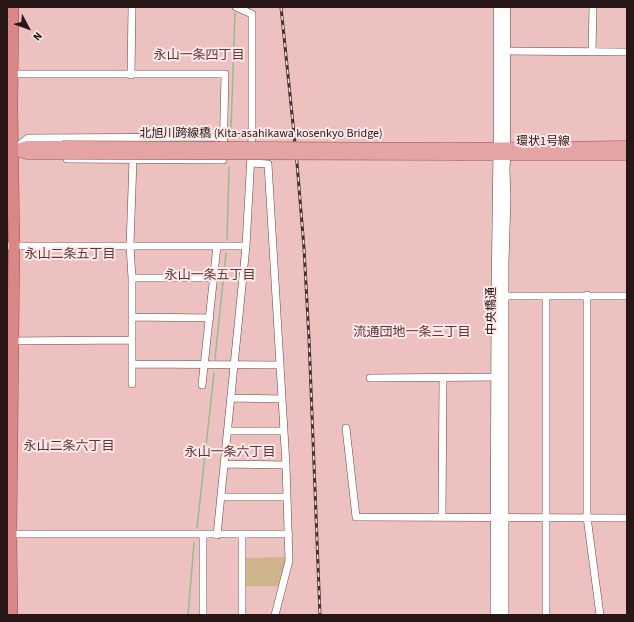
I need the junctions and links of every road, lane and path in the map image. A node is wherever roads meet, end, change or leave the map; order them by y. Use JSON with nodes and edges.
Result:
{"nodes":[{"id":1,"x":13,"y":7,"type":"edge"},
{"id":2,"x":132,"y":7,"type":"edge"},
{"id":3,"x":236,"y":7,"type":"edge"},
{"id":4,"x":498,"y":7,"type":"edge"},
{"id":5,"x":506,"y":7,"type":"edge"},
{"id":6,"x":593,"y":7,"type":"edge"},
{"id":7,"x":10,"y":51,"type":"edge"},
{"id":8,"x":502,"y":51,"type":"junction"},
{"id":9,"x":592,"y":52,"type":"junction"},
{"id":10,"x":627,"y":52,"type":"edge"},
{"id":11,"x":10,"y":74,"type":"edge"},
{"id":12,"x":131,"y":75,"type":"junction"},
{"id":13,"x":223,"y":137,"type":"junction"},
{"id":14,"x":10,"y":150,"type":"edge"},
{"id":15,"x":459,"y":151,"type":"joint"},
{"id":16,"x":502,"y":151,"type":"junction"},
{"id":17,"x":627,"y":152,"type":"edge"},
{"id":18,"x":133,"y":159,"type":"junction"},
{"id":19,"x":251,"y":163,"type":"junction"},
{"id":20,"x":10,"y":246,"type":"edge"},
{"id":21,"x":130,"y":246,"type":"junction"},
{"id":22,"x":217,"y":246,"type":"junction"},
{"id":23,"x":246,"y":246,"type":"junction"},
{"id":24,"x":132,"y":278,"type":"junction"},
{"id":25,"x":214,"y":278,"type":"junction"},
{"id":26,"x":588,"y":295,"type":"junction"},
{"id":27,"x":500,"y":296,"type":"junction"},
{"id":28,"x":546,"y":296,"type":"junction"},
{"id":29,"x":627,"y":296,"type":"edge"},
{"id":30,"x":132,"y":317,"type":"junction"},
{"id":31,"x":210,"y":318,"type":"junction"},
{"id":32,"x":132,"y":340,"type":"junction"},
{"id":33,"x":10,"y":342,"type":"edge"},
{"id":34,"x":132,"y":364,"type":"junction"},
{"id":35,"x":205,"y":365,"type":"junction"},
{"id":36,"x":235,"y":365,"type":"junction"},
{"id":37,"x":280,"y":365,"type":"junction"},
{"id":38,"x":500,"y":377,"type":"junction"},
{"id":39,"x":370,"y":378,"type":"dead end"},
{"id":40,"x":443,"y":378,"type":"junction"},
{"id":41,"x":132,"y":384,"type":"dead end"},
{"id":42,"x":202,"y":385,"type":"dead end"},
{"id":43,"x":232,"y":398,"type":"junction"},
{"id":44,"x":282,"y":399,"type":"junction"},
{"id":45,"x":346,"y":428,"type":"dead end"},
{"id":46,"x":228,"y":431,"type":"junction"},
{"id":47,"x":284,"y":431,"type":"junction"},
{"id":48,"x":9,"y":436,"type":"edge"},
{"id":49,"x":224,"y":464,"type":"junction"},
{"id":50,"x":286,"y":465,"type":"junction"},
{"id":51,"x":221,"y":497,"type":"junction"},
{"id":52,"x":287,"y":497,"type":"junction"},
{"id":53,"x":442,"y":517,"type":"junction"},
{"id":54,"x":500,"y":517,"type":"junction"},
{"id":55,"x":587,"y":517,"type":"junction"},
{"id":56,"x":546,"y":518,"type":"junction"},
{"id":57,"x":627,"y":518,"type":"edge"},
{"id":58,"x":9,"y":534,"type":"edge"},
{"id":59,"x":242,"y":534,"type":"junction"},
{"id":60,"x":289,"y":534,"type":"junction"},
{"id":61,"x":203,"y":535,"type":"junction"},
{"id":62,"x":217,"y":535,"type":"junction"},
{"id":63,"x":12,"y":615,"type":"edge"},
{"id":64,"x":202,"y":615,"type":"edge"},
{"id":65,"x":242,"y":615,"type":"edge"},
{"id":66,"x":275,"y":615,"type":"edge"},
{"id":67,"x":495,"y":615,"type":"edge"},
{"id":68,"x":504,"y":615,"type":"edge"},
{"id":69,"x":546,"y":615,"type":"edge"},
{"id":70,"x":600,"y":615,"type":"edge"}],
"edges":[{"from":1,"to":7,"type":"highway"},
{"from":2,"to":12,"type":"street"},
{"from":3,"to":19,"type":"street"},
{"from":4,"to":8,"type":"street","name":"中央橋通"},
{"from":5,"to":8,"type":"street","name":"中央橋通"},
{"from":6,"to":9,"type":"street"},
{"from":7,"to":11,"type":"highway"},
{"from":8,"to":9,"type":"street"},
{"from":8,"to":16,"type":"street","name":"中央橋通"},
{"from":9,"to":10,"type":"street"},
{"from":11,"to":12,"type":"street"},
{"from":11,"to":14,"type":"highway"},
{"from":12,"to":13,"type":"street"},
{"from":13,"to":14,"type":"street"},
{"from":13,"to":18,"type":"street"},
{"from":14,"to":15,"type":"main road","name":"北旭川跨線橋 (Kita-asahikawa kosenkyo Bridge)","bridge":true},
{"from":14,"to":18,"type":"street"},
{"from":14,"to":20,"type":"highway"},
{"from":15,"to":16,"type":"main road","name":"環状1号線"},
{"from":16,"to":17,"type":"main road","name":"環状1号線"},
{"from":16,"to":27,"type":"main road","name":"中央橋通"},
{"from":18,"to":21,"type":"street"},
{"from":19,"to":23,"type":"street"},
{"from":19,"to":37,"type":"street"},
{"from":20,"to":21,"type":"street"},
{"from":20,"to":33,"type":"highway"},
{"from":21,"to":22,"type":"street"},
{"from":21,"to":24,"type":"street"},
{"from":22,"to":23,"type":"street"},
{"from":22,"to":25,"type":"street"},
{"from":23,"to":36,"type":"street"},
{"from":24,"to":25,"type":"street"},
{"from":24,"to":30,"type":"street"},
{"from":25,"to":31,"type":"street"},
{"from":26,"to":28,"type":"street"},
{"from":26,"to":29,"type":"street"},
{"from":26,"to":55,"type":"street"},
{"from":27,"to":28,"type":"street"},
{"from":27,"to":38,"type":"main road","name":"中央橋通"},
{"from":28,"to":56,"type":"street"},
{"from":30,"to":31,"type":"street"},
{"from":30,"to":32,"type":"street"},
{"from":31,"to":35,"type":"street"},
{"from":32,"to":33,"type":"street"},
{"from":32,"to":34,"type":"street"},
{"from":33,"to":48,"type":"highway"},
{"from":34,"to":35,"type":"street"},
{"from":34,"to":41,"type":"street"},
{"from":35,"to":36,"type":"street"},
{"from":35,"to":42,"type":"street"},
{"from":36,"to":37,"type":"street"},
{"from":36,"to":43,"type":"street"},
{"from":37,"to":44,"type":"street"},
{"from":38,"to":40,"type":"street"},
{"from":38,"to":54,"type":"main road","name":"中央橋通"},
{"from":39,"to":40,"type":"street"},
{"from":40,"to":53,"type":"street"},
{"from":43,"to":44,"type":"street"},
{"from":43,"to":46,"type":"street"},
{"from":44,"to":47,"type":"street"},
{"from":45,"to":53,"type":"street"},
{"from":46,"to":47,"type":"street"},
{"from":46,"to":49,"type":"street"},
{"from":47,"to":50,"type":"street"},
{"from":48,"to":58,"type":"highway"},
{"from":49,"to":50,"type":"street"},
{"from":49,"to":51,"type":"street"},
{"from":50,"to":52,"type":"street"},
{"from":51,"to":52,"type":"street"},
{"from":51,"to":62,"type":"street"},
{"from":52,"to":60,"type":"street"},
{"from":53,"to":54,"type":"street"},
{"from":54,"to":56,"type":"street"},
{"from":54,"to":67,"type":"main road","name":"中央橋通"},
{"from":54,"to":68,"type":"main road","name":"中央橋通"},
{"from":55,"to":56,"type":"street"},
{"from":55,"to":57,"type":"street"},
{"from":55,"to":70,"type":"street"},
{"from":56,"to":69,"type":"street"},
{"from":58,"to":61,"type":"street"},
{"from":58,"to":63,"type":"highway"},
{"from":59,"to":60,"type":"street"},
{"from":59,"to":62,"type":"street"},
{"from":59,"to":65,"type":"street"},
{"from":60,"to":66,"type":"street"},
{"from":61,"to":62,"type":"street"},
{"from":61,"to":64,"type":"street"}]}
